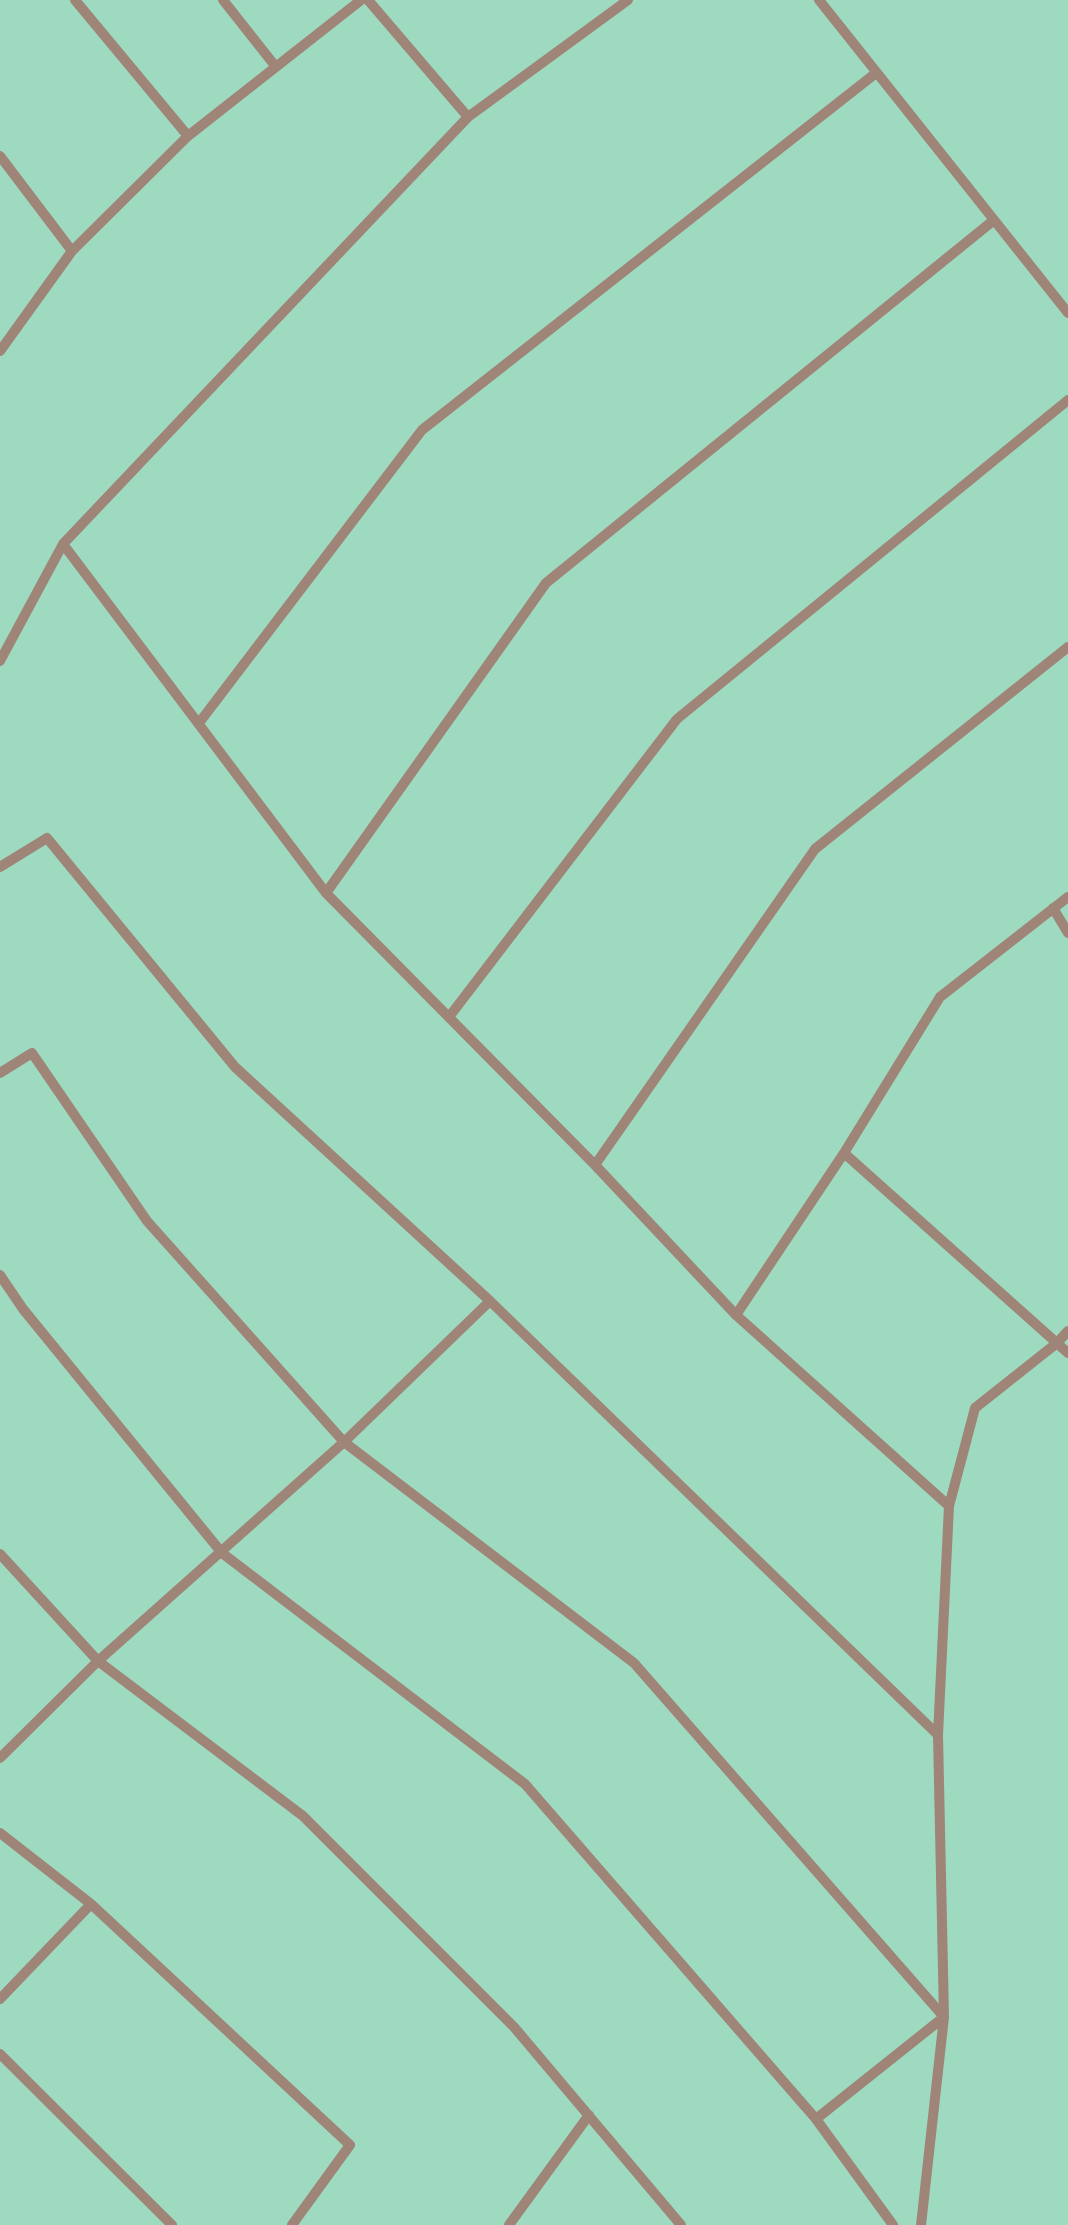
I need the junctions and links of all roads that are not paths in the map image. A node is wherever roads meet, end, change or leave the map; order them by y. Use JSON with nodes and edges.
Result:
{"nodes":[{"id":1,"x":75,"y":0,"type":"edge"},
{"id":2,"x":223,"y":0,"type":"edge"},
{"id":3,"x":361,"y":0,"type":"edge"},
{"id":4,"x":368,"y":0,"type":"edge"},
{"id":5,"x":628,"y":0,"type":"edge"},
{"id":6,"x":818,"y":0,"type":"edge"},
{"id":7,"x":276,"y":67,"type":"junction"},
{"id":8,"x":876,"y":73,"type":"junction"},
{"id":9,"x":468,"y":117,"type":"junction"},
{"id":10,"x":188,"y":136,"type":"junction"},
{"id":11,"x":0,"y":156,"type":"edge"},
{"id":12,"x":994,"y":220,"type":"junction"},
{"id":13,"x":72,"y":251,"type":"junction"},
{"id":14,"x":1068,"y":313,"type":"edge"},
{"id":15,"x":0,"y":352,"type":"edge"},
{"id":16,"x":1068,"y":400,"type":"edge"},
{"id":17,"x":63,"y":544,"type":"junction"},
{"id":18,"x":1068,"y":646,"type":"edge"},
{"id":19,"x":0,"y":658,"type":"edge"},
{"id":20,"x":199,"y":723,"type":"junction"},
{"id":21,"x":0,"y":867,"type":"edge"},
{"id":22,"x":326,"y":893,"type":"junction"},
{"id":23,"x":1068,"y":897,"type":"edge"},
{"id":24,"x":1054,"y":908,"type":"junction"},
{"id":25,"x":1068,"y":933,"type":"edge"},
{"id":26,"x":449,"y":1017,"type":"junction"},
{"id":27,"x":0,"y":1073,"type":"edge"},
{"id":28,"x":844,"y":1153,"type":"junction"},
{"id":29,"x":595,"y":1165,"type":"junction"},
{"id":30,"x":0,"y":1275,"type":"edge"},
{"id":31,"x":490,"y":1301,"type":"junction"},
{"id":32,"x":736,"y":1315,"type":"junction"},
{"id":33,"x":1068,"y":1331,"type":"edge"},
{"id":34,"x":1057,"y":1343,"type":"junction"},
{"id":35,"x":1068,"y":1353,"type":"edge"},
{"id":36,"x":344,"y":1442,"type":"junction"},
{"id":37,"x":950,"y":1506,"type":"junction"},
{"id":38,"x":222,"y":1552,"type":"junction"},
{"id":39,"x":0,"y":1554,"type":"edge"},
{"id":40,"x":98,"y":1661,"type":"junction"},
{"id":41,"x":938,"y":1736,"type":"junction"},
{"id":42,"x":0,"y":1758,"type":"edge"},
{"id":43,"x":0,"y":1833,"type":"edge"},
{"id":44,"x":91,"y":1904,"type":"junction"},
{"id":45,"x":0,"y":1999,"type":"edge"},
{"id":46,"x":944,"y":2017,"type":"junction"},
{"id":47,"x":0,"y":2054,"type":"edge"},
{"id":48,"x":588,"y":2115,"type":"junction"},
{"id":49,"x":816,"y":2119,"type":"junction"},
{"id":50,"x":172,"y":2225,"type":"edge"},
{"id":51,"x":292,"y":2225,"type":"edge"},
{"id":52,"x":509,"y":2225,"type":"edge"},
{"id":53,"x":681,"y":2225,"type":"edge"},
{"id":54,"x":893,"y":2225,"type":"edge"},
{"id":55,"x":921,"y":2225,"type":"edge"}],
"edges":[{"from":1,"to":10,"type":"street"},
{"from":2,"to":7,"type":"street"},
{"from":3,"to":7,"type":"street"},
{"from":4,"to":9,"type":"street"},
{"from":5,"to":9,"type":"street"},
{"from":6,"to":8,"type":"street"},
{"from":7,"to":10,"type":"street"},
{"from":8,"to":12,"type":"street"},
{"from":8,"to":20,"type":"street"},
{"from":9,"to":17,"type":"street"},
{"from":10,"to":13,"type":"street"},
{"from":11,"to":13,"type":"street"},
{"from":12,"to":14,"type":"street"},
{"from":12,"to":22,"type":"street"},
{"from":13,"to":15,"type":"street"},
{"from":16,"to":26,"type":"street"},
{"from":17,"to":19,"type":"street"},
{"from":17,"to":20,"type":"street"},
{"from":18,"to":29,"type":"street"},
{"from":20,"to":22,"type":"street"},
{"from":21,"to":31,"type":"street"},
{"from":22,"to":26,"type":"street"},
{"from":23,"to":24,"type":"street"},
{"from":24,"to":25,"type":"street"},
{"from":24,"to":28,"type":"street"},
{"from":26,"to":29,"type":"street"},
{"from":27,"to":36,"type":"street"},
{"from":28,"to":32,"type":"street"},
{"from":28,"to":34,"type":"street"},
{"from":29,"to":32,"type":"street"},
{"from":30,"to":38,"type":"street"},
{"from":31,"to":36,"type":"street"},
{"from":31,"to":41,"type":"street"},
{"from":32,"to":37,"type":"street"},
{"from":33,"to":34,"type":"street"},
{"from":34,"to":35,"type":"street"},
{"from":34,"to":37,"type":"street"},
{"from":36,"to":38,"type":"street"},
{"from":36,"to":46,"type":"street"},
{"from":37,"to":41,"type":"street"},
{"from":38,"to":40,"type":"street"},
{"from":38,"to":49,"type":"street"},
{"from":39,"to":40,"type":"street"},
{"from":40,"to":42,"type":"street"},
{"from":40,"to":48,"type":"street"},
{"from":41,"to":46,"type":"street"},
{"from":43,"to":44,"type":"street"},
{"from":44,"to":45,"type":"street"},
{"from":44,"to":51,"type":"street"},
{"from":46,"to":49,"type":"street"},
{"from":46,"to":55,"type":"street"},
{"from":47,"to":50,"type":"street"},
{"from":48,"to":52,"type":"street"},
{"from":48,"to":53,"type":"street"},
{"from":49,"to":54,"type":"street"}]}
